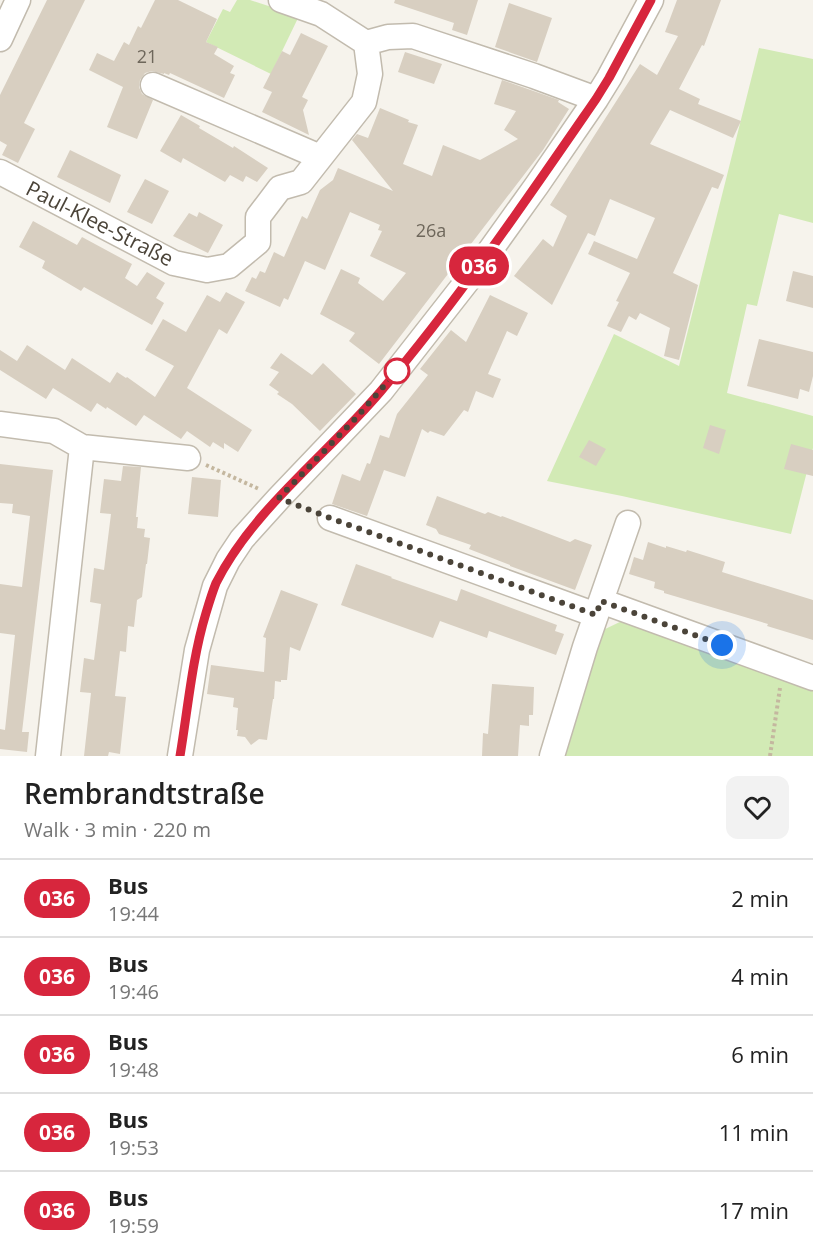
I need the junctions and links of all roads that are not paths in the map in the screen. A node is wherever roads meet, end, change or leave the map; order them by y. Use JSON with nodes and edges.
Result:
{"nodes":[{"id":1,"x":18,"y":0,"type":"edge"},
{"id":2,"x":281,"y":0,"type":"edge"},
{"id":3,"x":651,"y":0,"type":"edge"},
{"id":4,"x":0,"y":39,"type":"edge"},
{"id":5,"x":366,"y":43,"type":"junction"},
{"id":6,"x":153,"y":85,"type":"dead end"},
{"id":7,"x":596,"y":99,"type":"junction"},
{"id":8,"x":320,"y":157,"type":"junction"},
{"id":9,"x":0,"y":172,"type":"edge"},
{"id":10,"x":0,"y":424,"type":"edge"},
{"id":11,"x":82,"y":447,"type":"junction"},
{"id":12,"x":188,"y":458,"type":"road end"},
{"id":13,"x":330,"y":518,"type":"dead end"},
{"id":14,"x":628,"y":523,"type":"dead end"},
{"id":15,"x":598,"y":608,"type":"junction"},
{"id":16,"x":813,"y":678,"type":"edge"},
{"id":17,"x":48,"y":756,"type":"edge"},
{"id":18,"x":180,"y":756,"type":"edge"},
{"id":19,"x":552,"y":756,"type":"edge"}],
"edges":[{"from":1,"to":4,"type":"street"},
{"from":2,"to":5,"type":"street"},
{"from":3,"to":7,"type":"street"},
{"from":5,"to":7,"type":"street"},
{"from":5,"to":8,"type":"street","name":"Paul-Klee-Straße"},
{"from":6,"to":8,"type":"street"},
{"from":7,"to":18,"type":"street"},
{"from":8,"to":9,"type":"street","name":"Paul-Klee-Straße"},
{"from":10,"to":11,"type":"street"},
{"from":11,"to":12,"type":"street"},
{"from":11,"to":17,"type":"street"},
{"from":13,"to":15,"type":"street"},
{"from":14,"to":15,"type":"street"},
{"from":15,"to":16,"type":"street"},
{"from":15,"to":19,"type":"street"}]}
